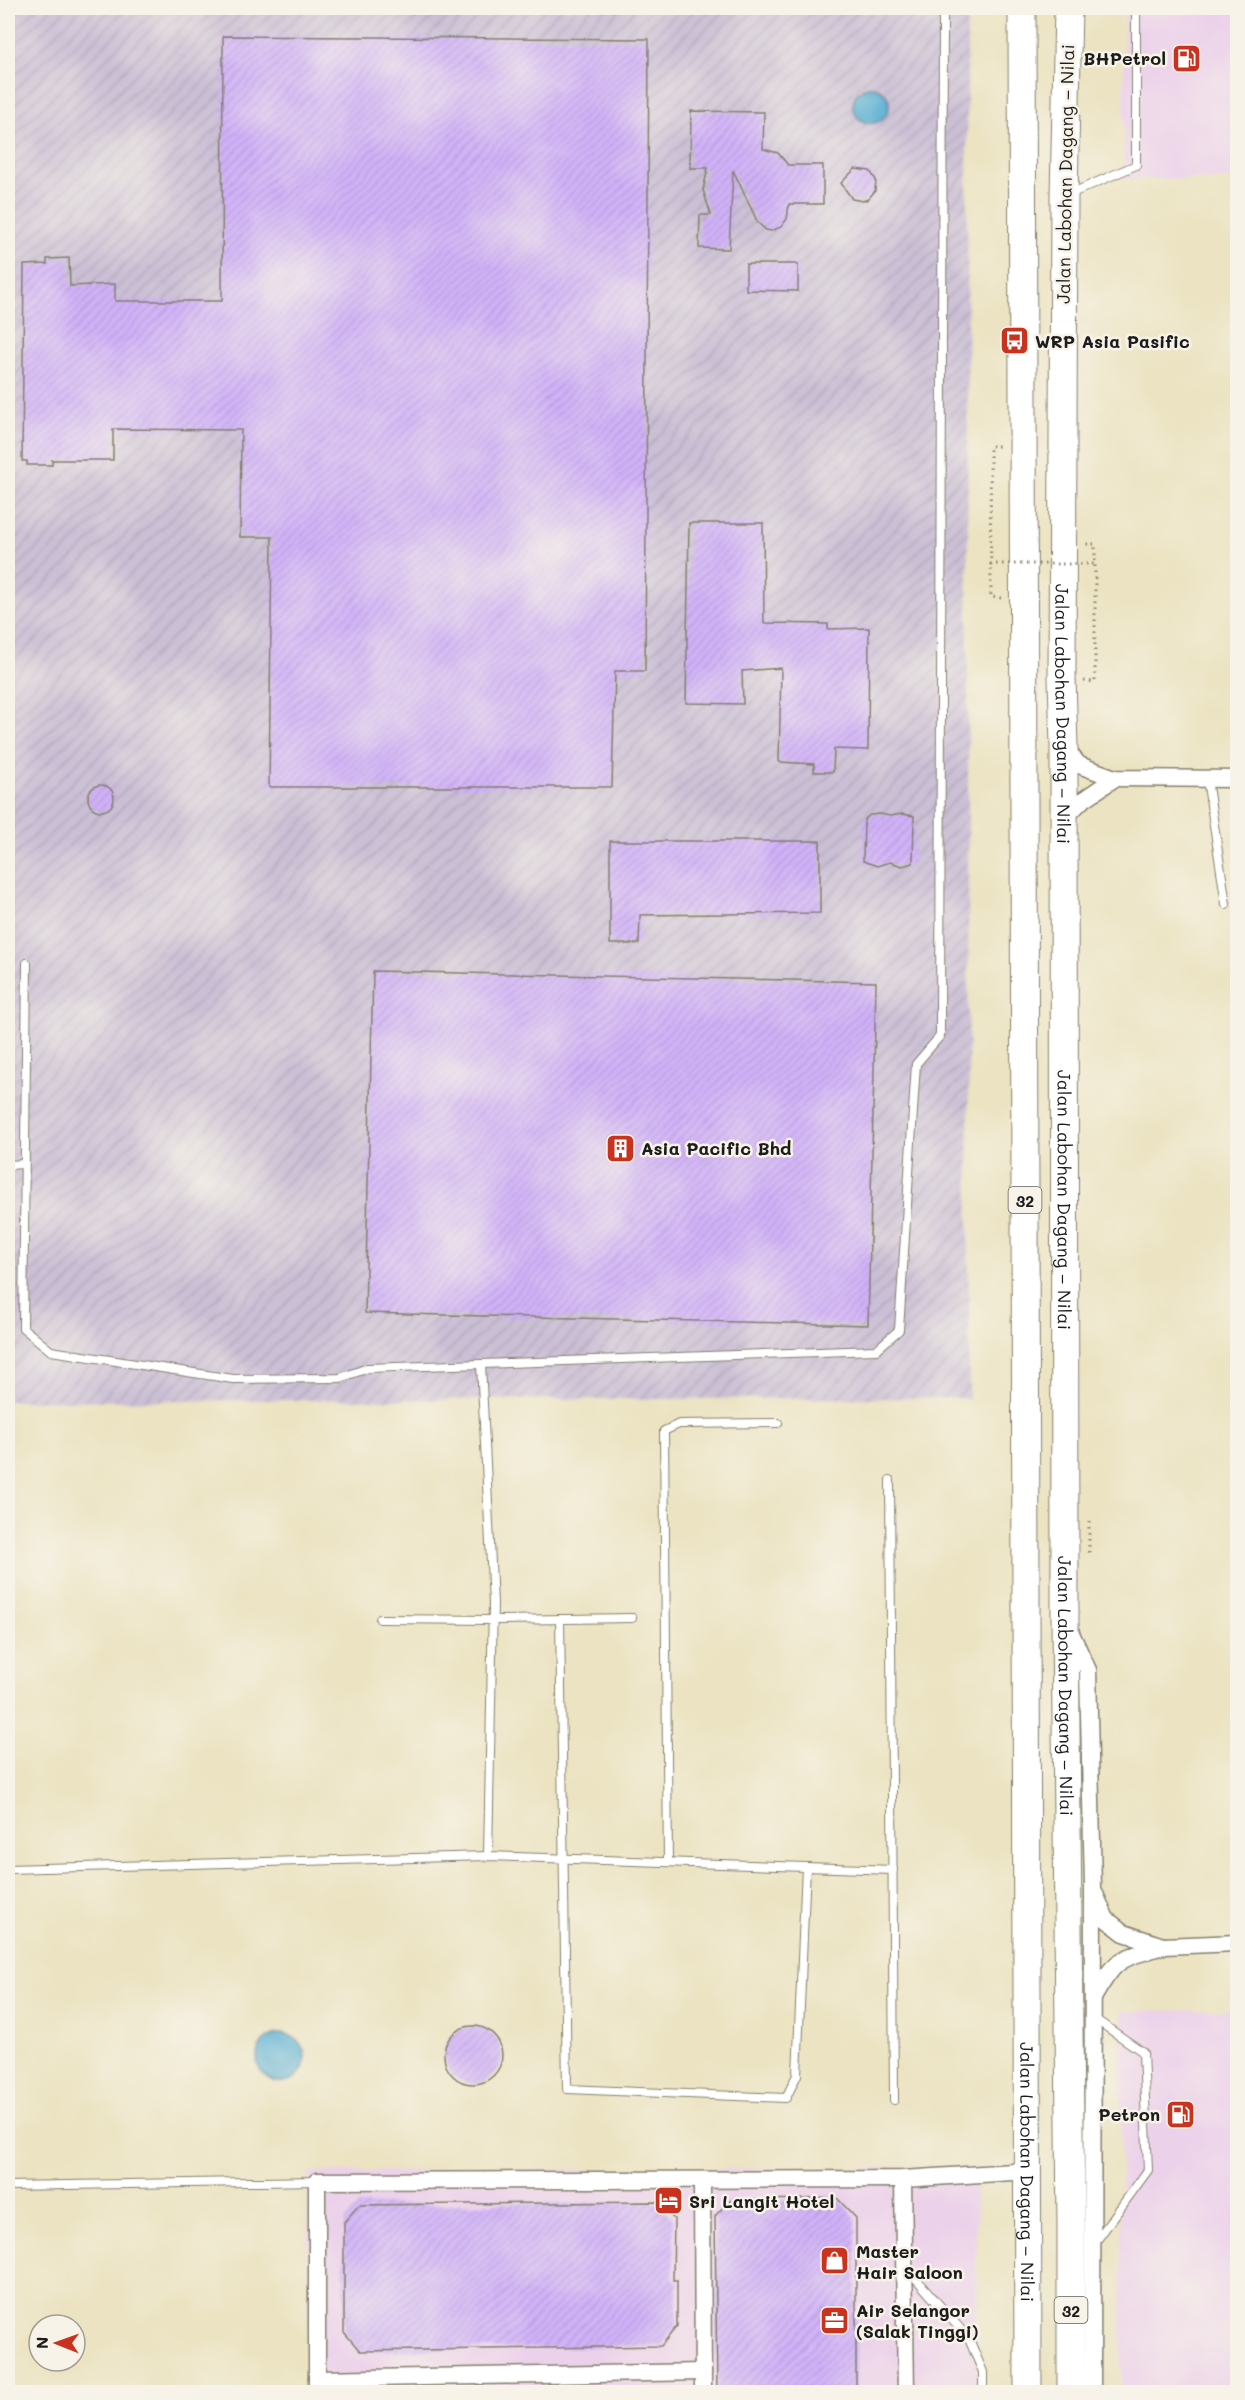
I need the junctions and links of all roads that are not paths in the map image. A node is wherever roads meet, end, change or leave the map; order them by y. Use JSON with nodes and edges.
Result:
{"nodes":[{"id":1,"x":943,"y":8,"type":"edge"},
{"id":2,"x":1022,"y":8,"type":"edge"},
{"id":3,"x":1068,"y":8,"type":"edge"},
{"id":4,"x":1136,"y":8,"type":"edge"},
{"id":5,"x":1064,"y":197,"type":"junction"},
{"id":6,"x":1064,"y":747,"type":"junction"},
{"id":7,"x":1114,"y":778,"type":"junction"},
{"id":8,"x":1207,"y":779,"type":"junction"},
{"id":9,"x":1238,"y":779,"type":"edge"},
{"id":10,"x":1064,"y":819,"type":"junction"},
{"id":11,"x":1226,"y":904,"type":"dead end"},
{"id":12,"x":27,"y":963,"type":"dead end"},
{"id":13,"x":24,"y":1164,"type":"junction"},
{"id":14,"x":8,"y":1166,"type":"edge"},
{"id":15,"x":481,"y":1364,"type":"junction"},
{"id":16,"x":778,"y":1423,"type":"dead end"},
{"id":17,"x":890,"y":1480,"type":"dead end"},
{"id":18,"x":632,"y":1618,"type":"dead end"},
{"id":19,"x":380,"y":1619,"type":"dead end"},
{"id":20,"x":560,"y":1619,"type":"junction"},
{"id":21,"x":493,"y":1620,"type":"junction"},
{"id":22,"x":1065,"y":1620,"type":"junction"},
{"id":23,"x":488,"y":1856,"type":"junction"},
{"id":24,"x":563,"y":1859,"type":"junction"},
{"id":25,"x":668,"y":1862,"type":"junction"},
{"id":26,"x":806,"y":1867,"type":"junction"},
{"id":27,"x":8,"y":1869,"type":"edge"},
{"id":28,"x":892,"y":1870,"type":"junction"},
{"id":29,"x":1093,"y":1887,"type":"junction"},
{"id":30,"x":1238,"y":1943,"type":"edge"},
{"id":31,"x":1163,"y":1946,"type":"junction"},
{"id":32,"x":1093,"y":1998,"type":"junction"},
{"id":33,"x":1092,"y":2017,"type":"junction"},
{"id":34,"x":894,"y":2100,"type":"dead end"},
{"id":35,"x":1028,"y":2171,"type":"junction"},
{"id":36,"x":903,"y":2179,"type":"junction"},
{"id":37,"x":318,"y":2181,"type":"junction"},
{"id":38,"x":702,"y":2181,"type":"junction"},
{"id":39,"x":8,"y":2186,"type":"edge"},
{"id":40,"x":1091,"y":2248,"type":"junction"},
{"id":41,"x":903,"y":2264,"type":"junction"},
{"id":42,"x":703,"y":2372,"type":"junction"},
{"id":43,"x":317,"y":2386,"type":"edge"},
{"id":44,"x":703,"y":2392,"type":"edge"},
{"id":45,"x":906,"y":2392,"type":"edge"},
{"id":46,"x":982,"y":2392,"type":"edge"},
{"id":47,"x":1028,"y":2392,"type":"edge"},
{"id":48,"x":1071,"y":2392,"type":"edge"},
{"id":49,"x":1092,"y":2392,"type":"edge"}],
"edges":[{"from":1,"to":15,"type":"lane"},
{"from":2,"to":35,"type":"main road","name":"Jalan Labohan Dagang ‒ Nilai","number":"32"},
{"from":3,"to":5,"type":"main road","name":"Jalan Labohan Dagang ‒ Nilai","number":"32"},
{"from":4,"to":5,"type":"lane"},
{"from":5,"to":6,"type":"main road","name":"Jalan Labohan Dagang ‒ Nilai","number":"32"},
{"from":6,"to":7,"type":"street"},
{"from":6,"to":10,"type":"main road","name":"Jalan Labohan Dagang ‒ Nilai","number":"32"},
{"from":7,"to":8,"type":"street"},
{"from":7,"to":10,"type":"street"},
{"from":8,"to":9,"type":"street"},
{"from":8,"to":11,"type":"lane"},
{"from":10,"to":22,"type":"main road","name":"Jalan Labohan Dagang ‒ Nilai","number":"32"},
{"from":12,"to":13,"type":"lane"},
{"from":13,"to":14,"type":"lane"},
{"from":13,"to":15,"type":"lane"},
{"from":15,"to":21,"type":"lane"},
{"from":16,"to":25,"type":"lane"},
{"from":17,"to":28,"type":"lane"},
{"from":18,"to":20,"type":"lane"},
{"from":19,"to":21,"type":"lane"},
{"from":20,"to":21,"type":"lane"},
{"from":20,"to":24,"type":"lane"},
{"from":21,"to":23,"type":"lane"},
{"from":22,"to":29,"type":"street"},
{"from":22,"to":48,"type":"main road","name":"Jalan Labohan Dagang ‒ Nilai","number":"32"},
{"from":23,"to":24,"type":"lane"},
{"from":23,"to":27,"type":"lane"},
{"from":24,"to":25,"type":"lane"},
{"from":24,"to":26,"type":"lane"},
{"from":25,"to":26,"type":"lane"},
{"from":26,"to":28,"type":"lane"},
{"from":28,"to":34,"type":"lane"},
{"from":29,"to":31,"type":"street"},
{"from":29,"to":32,"type":"street"},
{"from":30,"to":31,"type":"street"},
{"from":31,"to":32,"type":"street"},
{"from":32,"to":33,"type":"street"},
{"from":33,"to":40,"type":"street"},
{"from":33,"to":40,"type":"lane"},
{"from":35,"to":36,"type":"street"},
{"from":35,"to":47,"type":"main road","name":"Jalan Labohan Dagang ‒ Nilai","number":"32"},
{"from":36,"to":38,"type":"street"},
{"from":36,"to":41,"type":"street"},
{"from":37,"to":38,"type":"street"},
{"from":37,"to":39,"type":"lane"},
{"from":37,"to":43,"type":"street"},
{"from":38,"to":42,"type":"street"},
{"from":40,"to":49,"type":"street"},
{"from":41,"to":45,"type":"street"},
{"from":41,"to":46,"type":"lane"},
{"from":42,"to":43,"type":"street"},
{"from":42,"to":44,"type":"street"}]}
